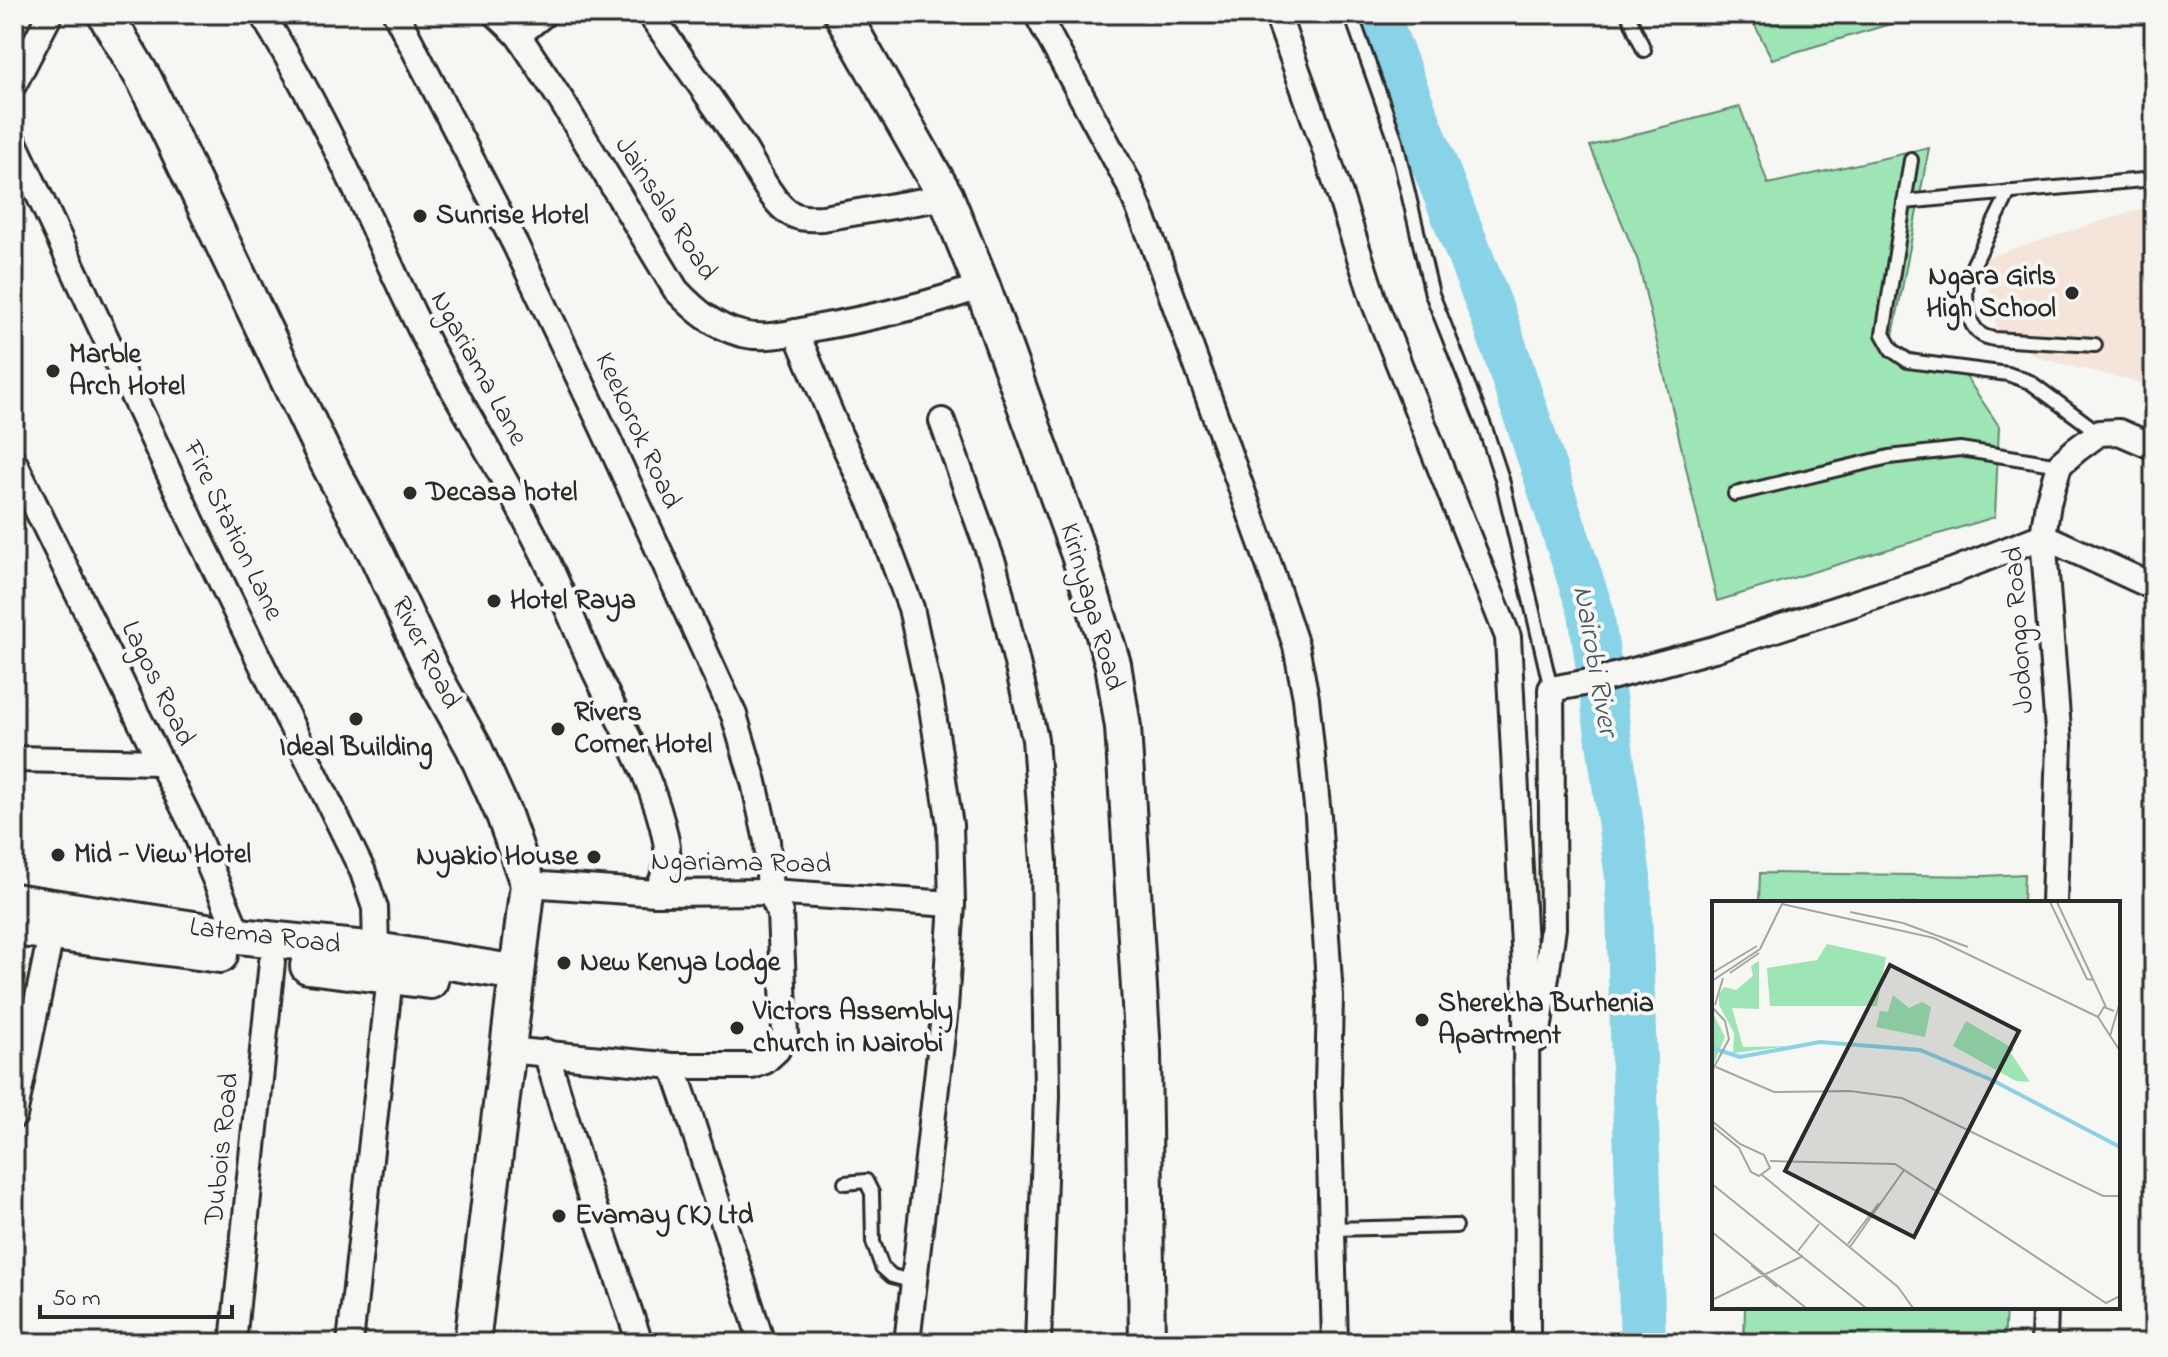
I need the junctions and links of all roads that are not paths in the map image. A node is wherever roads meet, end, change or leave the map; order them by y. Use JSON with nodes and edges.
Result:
{"nodes":[{"id":1,"x":50,"y":14,"type":"edge"},
{"id":2,"x":105,"y":14,"type":"edge"},
{"id":3,"x":262,"y":14,"type":"edge"},
{"id":4,"x":396,"y":14,"type":"edge"},
{"id":5,"x":496,"y":14,"type":"edge"},
{"id":6,"x":544,"y":14,"type":"edge"},
{"id":7,"x":650,"y":14,"type":"edge"},
{"id":8,"x":842,"y":14,"type":"edge"},
{"id":9,"x":1037,"y":14,"type":"edge"},
{"id":10,"x":1277,"y":14,"type":"edge"},
{"id":11,"x":1351,"y":14,"type":"edge"},
{"id":12,"x":1628,"y":14,"type":"edge"},
{"id":13,"x":518,"y":35,"type":"junction"},
{"id":14,"x":1644,"y":50,"type":"dead end"},
{"id":15,"x":14,"y":84,"type":"edge"},
{"id":16,"x":14,"y":142,"type":"edge"},
{"id":17,"x":1911,"y":160,"type":"dead end"},
{"id":18,"x":2154,"y":179,"type":"edge"},
{"id":19,"x":2009,"y":192,"type":"junction"},
{"id":20,"x":946,"y":197,"type":"junction"},
{"id":21,"x":1904,"y":202,"type":"junction"},
{"id":22,"x":982,"y":286,"type":"junction"},
{"id":23,"x":796,"y":332,"type":"junction"},
{"id":24,"x":2095,"y":345,"type":"dead end"},
{"id":25,"x":942,"y":421,"type":"dead end"},
{"id":26,"x":2099,"y":433,"type":"junction"},
{"id":27,"x":2154,"y":447,"type":"edge"},
{"id":28,"x":14,"y":462,"type":"edge"},
{"id":29,"x":2059,"y":465,"type":"junction"},
{"id":30,"x":1735,"y":494,"type":"dead end"},
{"id":31,"x":2043,"y":536,"type":"junction"},
{"id":32,"x":2154,"y":587,"type":"edge"},
{"id":33,"x":1551,"y":689,"type":"junction"},
{"id":34,"x":14,"y":759,"type":"edge"},
{"id":35,"x":161,"y":762,"type":"junction"},
{"id":36,"x":528,"y":884,"type":"junction"},
{"id":37,"x":770,"y":892,"type":"junction"},
{"id":38,"x":656,"y":893,"type":"junction"},
{"id":39,"x":14,"y":901,"type":"edge"},
{"id":40,"x":2054,"y":901,"type":"edge"},
{"id":41,"x":952,"y":904,"type":"junction"},
{"id":42,"x":14,"y":928,"type":"edge"},
{"id":43,"x":138,"y":932,"type":"junction"},
{"id":44,"x":51,"y":934,"type":"junction"},
{"id":45,"x":239,"y":936,"type":"junction"},
{"id":46,"x":285,"y":956,"type":"junction"},
{"id":47,"x":383,"y":963,"type":"junction"},
{"id":48,"x":515,"y":982,"type":"junction"},
{"id":49,"x":508,"y":1050,"type":"junction"},
{"id":50,"x":546,"y":1052,"type":"junction"},
{"id":51,"x":673,"y":1066,"type":"junction"},
{"id":52,"x":1525,"y":1110,"type":"junction"},
{"id":53,"x":14,"y":1116,"type":"edge"},
{"id":54,"x":845,"y":1183,"type":"dead end"},
{"id":55,"x":1456,"y":1226,"type":"dead end"},
{"id":56,"x":1331,"y":1229,"type":"junction"},
{"id":57,"x":914,"y":1282,"type":"junction"},
{"id":58,"x":2045,"y":1309,"type":"edge"},
{"id":59,"x":233,"y":1343,"type":"edge"},
{"id":60,"x":350,"y":1343,"type":"edge"},
{"id":61,"x":472,"y":1343,"type":"edge"},
{"id":62,"x":640,"y":1343,"type":"edge"},
{"id":63,"x":762,"y":1343,"type":"edge"},
{"id":64,"x":907,"y":1343,"type":"edge"},
{"id":65,"x":1038,"y":1343,"type":"edge"},
{"id":66,"x":1147,"y":1343,"type":"edge"},
{"id":67,"x":1335,"y":1343,"type":"edge"},
{"id":68,"x":1527,"y":1343,"type":"edge"},
{"id":69,"x":2044,"y":1343,"type":"edge"}],
"edges":[{"from":1,"to":15,"type":"street"},
{"from":2,"to":36,"type":"street","name":"River Road"},
{"from":3,"to":38,"type":"street","name":"Ngariama Lane"},
{"from":4,"to":37,"type":"street","name":"Keekorok Road"},
{"from":5,"to":13,"type":"street","name":"Jainsala Road"},
{"from":6,"to":13,"type":"street"},
{"from":7,"to":20,"type":"street"},
{"from":8,"to":20,"type":"street","name":"Kirinyaga Road"},
{"from":9,"to":56,"type":"street"},
{"from":10,"to":52,"type":"street"},
{"from":11,"to":33,"type":"lane"},
{"from":12,"to":14,"type":"lane"},
{"from":13,"to":23,"type":"street","name":"Jainsala Road"},
{"from":16,"to":47,"type":"street","name":"Fire Station Lane"},
{"from":17,"to":21,"type":"lane"},
{"from":18,"to":19,"type":"lane"},
{"from":19,"to":21,"type":"lane"},
{"from":19,"to":24,"type":"lane"},
{"from":20,"to":22,"type":"street","name":"Kirinyaga Road"},
{"from":21,"to":26,"type":"lane"},
{"from":22,"to":23,"type":"street","name":"Jainsala Road"},
{"from":22,"to":66,"type":"street","name":"Kirinyaga Road"},
{"from":23,"to":41,"type":"street"},
{"from":25,"to":65,"type":"street"},
{"from":26,"to":27,"type":"street"},
{"from":26,"to":29,"type":"street"},
{"from":28,"to":35,"type":"street","name":"Lagos Road"},
{"from":29,"to":30,"type":"lane"},
{"from":29,"to":31,"type":"street","name":"Jodongo Road"},
{"from":31,"to":32,"type":"street"},
{"from":31,"to":33,"type":"street"},
{"from":31,"to":40,"type":"street","name":"Jodongo Road"},
{"from":33,"to":52,"type":"street"},
{"from":34,"to":35,"type":"street"},
{"from":35,"to":45,"type":"street","name":"Lagos Road"},
{"from":36,"to":38,"type":"street","name":"Ngariama Road"},
{"from":36,"to":48,"type":"street","name":"River Road"},
{"from":37,"to":38,"type":"street","name":"Ngariama Road"},
{"from":37,"to":41,"type":"street","name":"Ngariama Road"},
{"from":37,"to":51,"type":"street","name":"Keekorok Road"},
{"from":39,"to":43,"type":"street","name":"Latema Road"},
{"from":41,"to":57,"type":"street"},
{"from":42,"to":44,"type":"street","name":"Latema Road"},
{"from":43,"to":44,"type":"street","name":"Latema Road"},
{"from":43,"to":45,"type":"street","name":"Latema Road"},
{"from":43,"to":46,"type":"street","name":"Latema Road"},
{"from":44,"to":53,"type":"street"},
{"from":45,"to":46,"type":"street","name":"Latema Road"},
{"from":46,"to":47,"type":"street","name":"Latema Road"},
{"from":46,"to":59,"type":"street","name":"Dubois Road"},
{"from":47,"to":48,"type":"street","name":"Latema Road"},
{"from":47,"to":60,"type":"street","name":"Fire Station Lane"},
{"from":48,"to":49,"type":"street","name":"River Road"},
{"from":49,"to":50,"type":"street","name":"Keekorok Road"},
{"from":49,"to":61,"type":"street","name":"River Road"},
{"from":50,"to":51,"type":"street","name":"Keekorok Road"},
{"from":50,"to":62,"type":"street"},
{"from":51,"to":63,"type":"street"},
{"from":52,"to":68,"type":"street"},
{"from":54,"to":57,"type":"lane"},
{"from":55,"to":56,"type":"lane"},
{"from":56,"to":67,"type":"street"},
{"from":57,"to":64,"type":"street"},
{"from":58,"to":69,"type":"street"}]}
